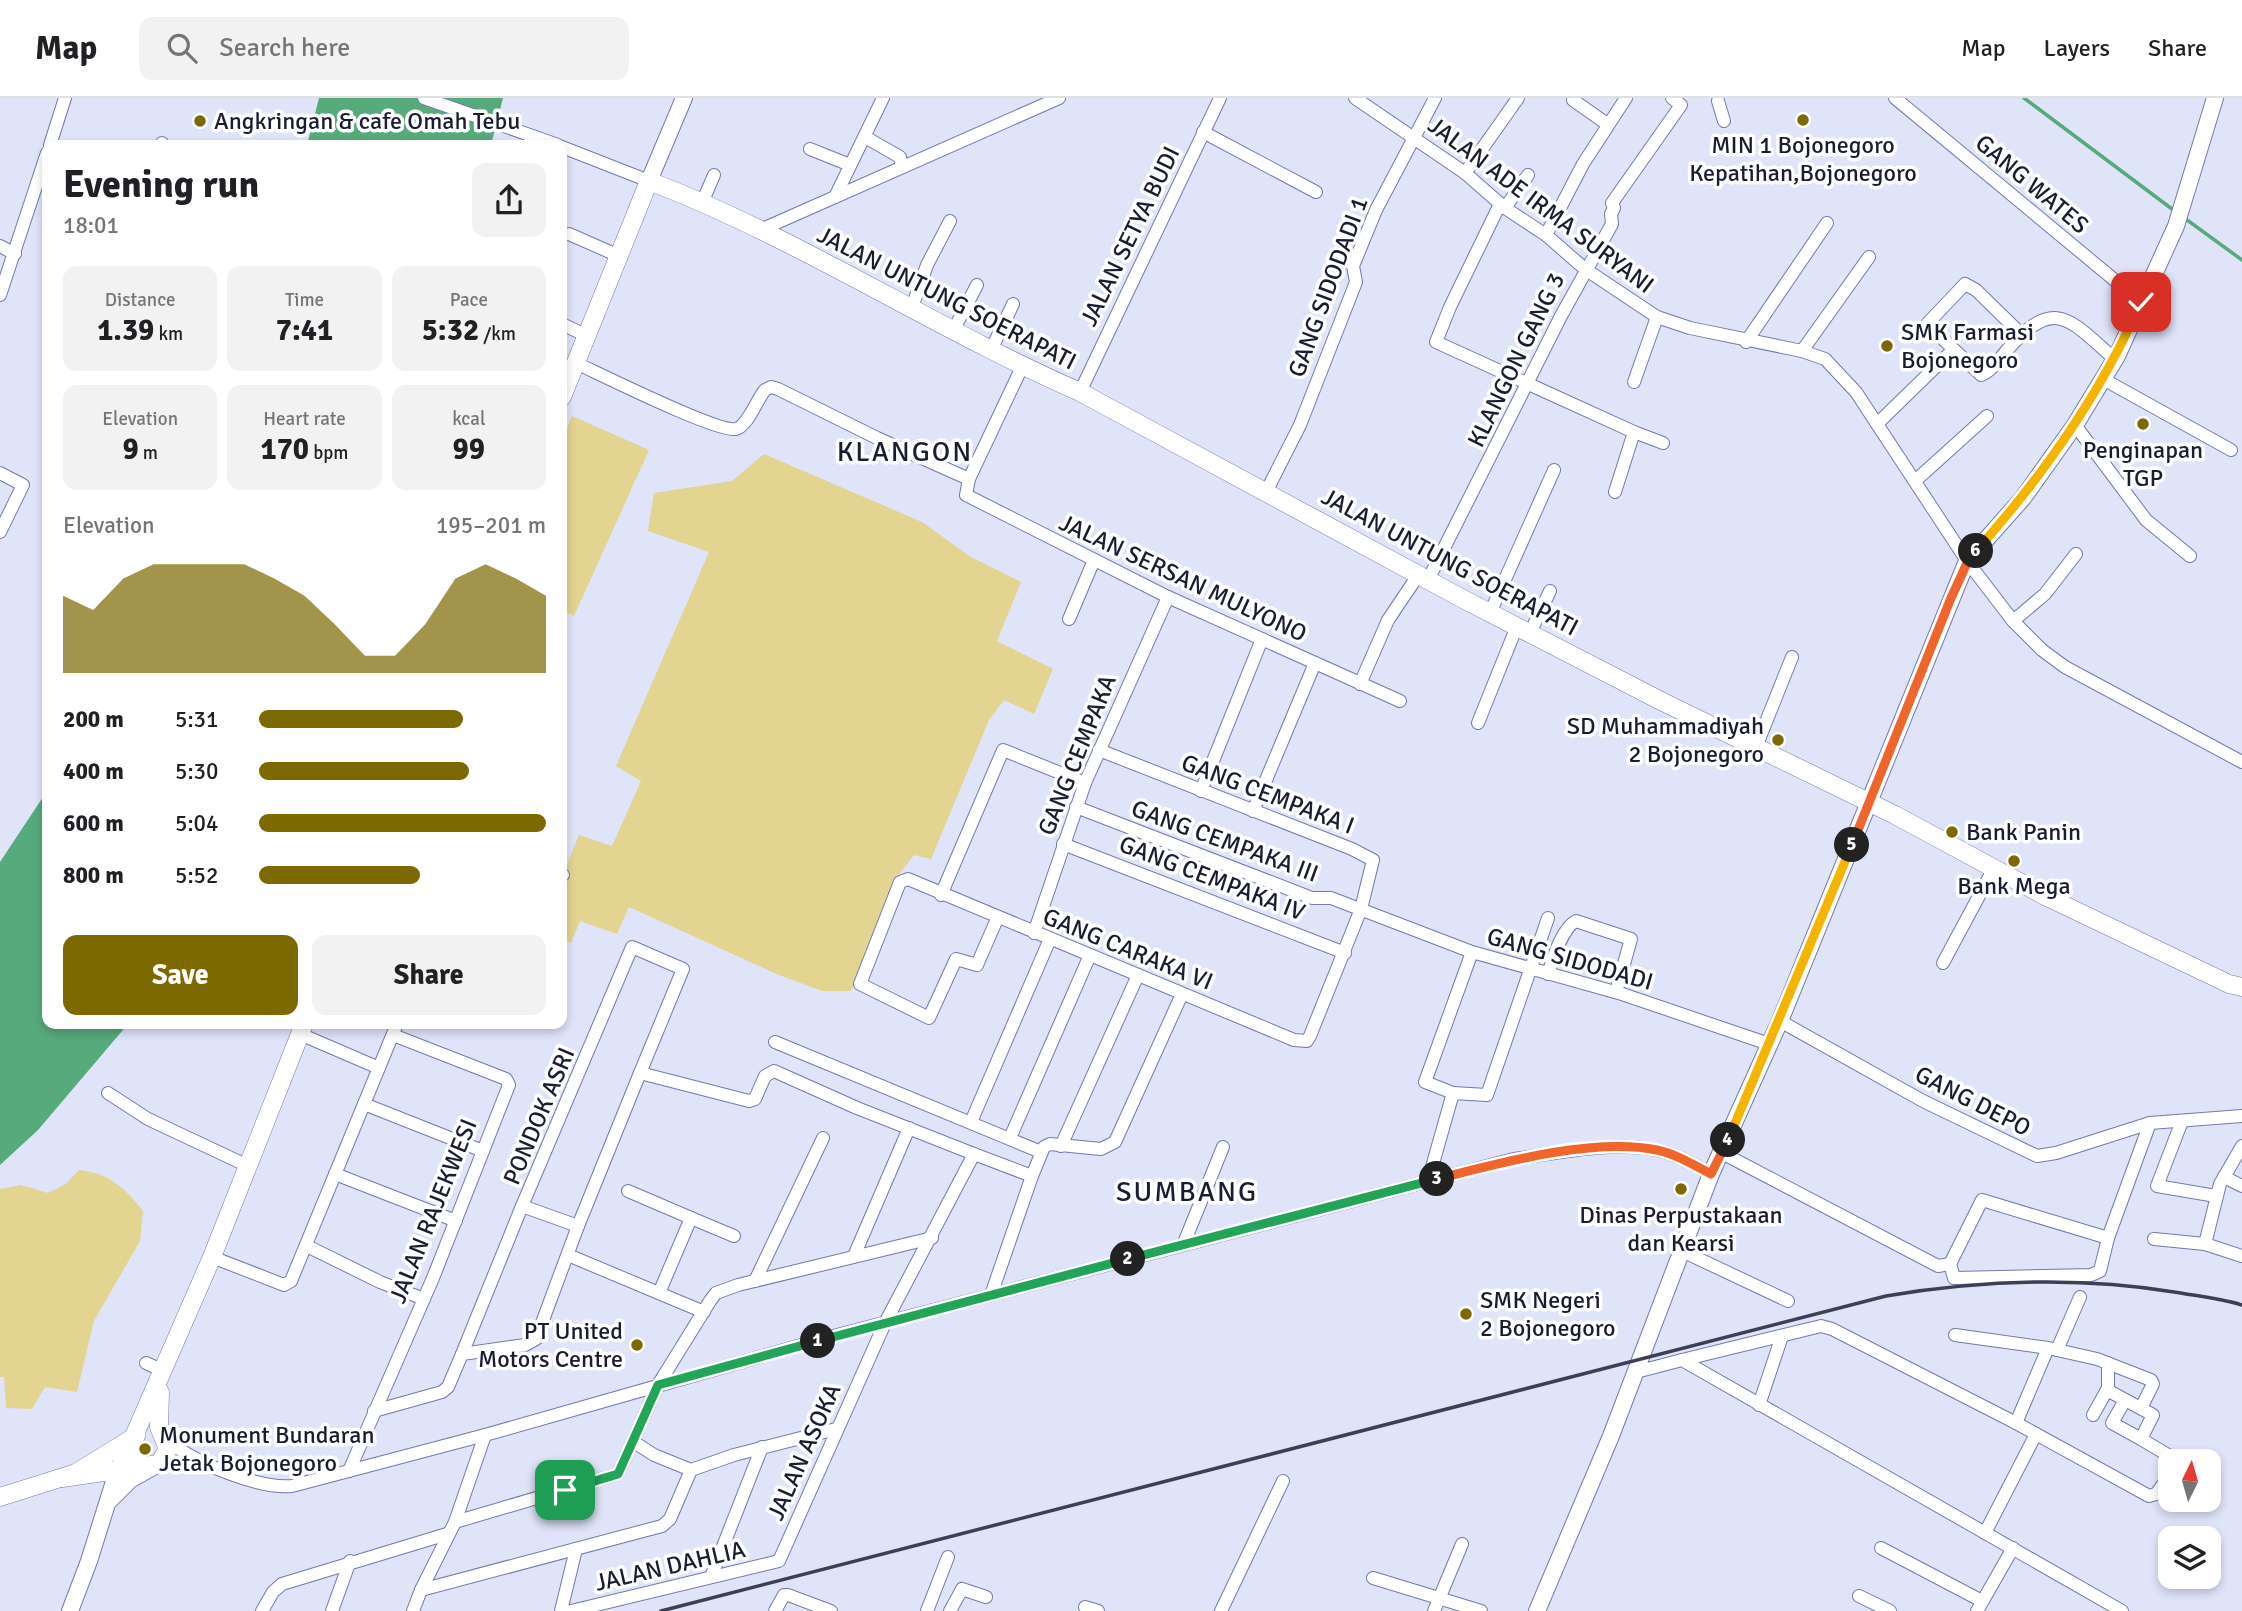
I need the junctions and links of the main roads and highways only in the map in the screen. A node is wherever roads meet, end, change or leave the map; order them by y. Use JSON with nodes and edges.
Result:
{"nodes":[{"id":1,"x":684,"y":98,"type":"edge"},
{"id":2,"x":2215,"y":98,"type":"edge"},
{"id":3,"x":649,"y":181,"type":"junction"},
{"id":4,"x":567,"y":385,"type":"edge"},
{"id":5,"x":1870,"y":802,"type":"junction"},
{"id":6,"x":2238,"y":989,"type":"edge"},
{"id":7,"x":302,"y":1029,"type":"edge"},
{"id":8,"x":163,"y":1372,"type":"junction"},
{"id":9,"x":162,"y":1435,"type":"junction"},
{"id":10,"x":133,"y":1440,"type":"junction"},
{"id":11,"x":156,"y":1465,"type":"junction"},
{"id":12,"x":117,"y":1472,"type":"junction"},
{"id":13,"x":82,"y":1476,"type":"junction"},
{"id":14,"x":62,"y":1478,"type":"junction"},
{"id":15,"x":0,"y":1497,"type":"edge"},
{"id":16,"x":106,"y":1505,"type":"junction"},
{"id":17,"x":70,"y":1611,"type":"edge"},
{"id":18,"x":1537,"y":1611,"type":"edge"}],
"edges":[{"from":1,"to":3,"type":"main road"},
{"from":2,"to":5,"type":"main road"},
{"from":3,"to":4,"type":"highway"},
{"from":3,"to":5,"type":"highway","name":"JALAN UNTUNG SOERAPATI"},
{"from":5,"to":6,"type":"highway","name":"JALAN UNTUNG SOERAPATI"},
{"from":5,"to":18,"type":"main road"},
{"from":7,"to":8,"type":"highway"},
{"from":8,"to":9,"type":"highway"},
{"from":8,"to":10,"type":"highway"},
{"from":9,"to":10,"type":"highway"},
{"from":9,"to":11,"type":"highway"},
{"from":10,"to":11,"type":"highway"},
{"from":10,"to":12,"type":"main road"},
{"from":10,"to":14,"type":"highway"},
{"from":11,"to":12,"type":"highway"},
{"from":11,"to":16,"type":"main road"},
{"from":12,"to":13,"type":"highway"},
{"from":12,"to":16,"type":"main road"},
{"from":13,"to":14,"type":"highway"},
{"from":13,"to":16,"type":"main road"},
{"from":14,"to":15,"type":"highway"},
{"from":16,"to":17,"type":"main road"}]}
